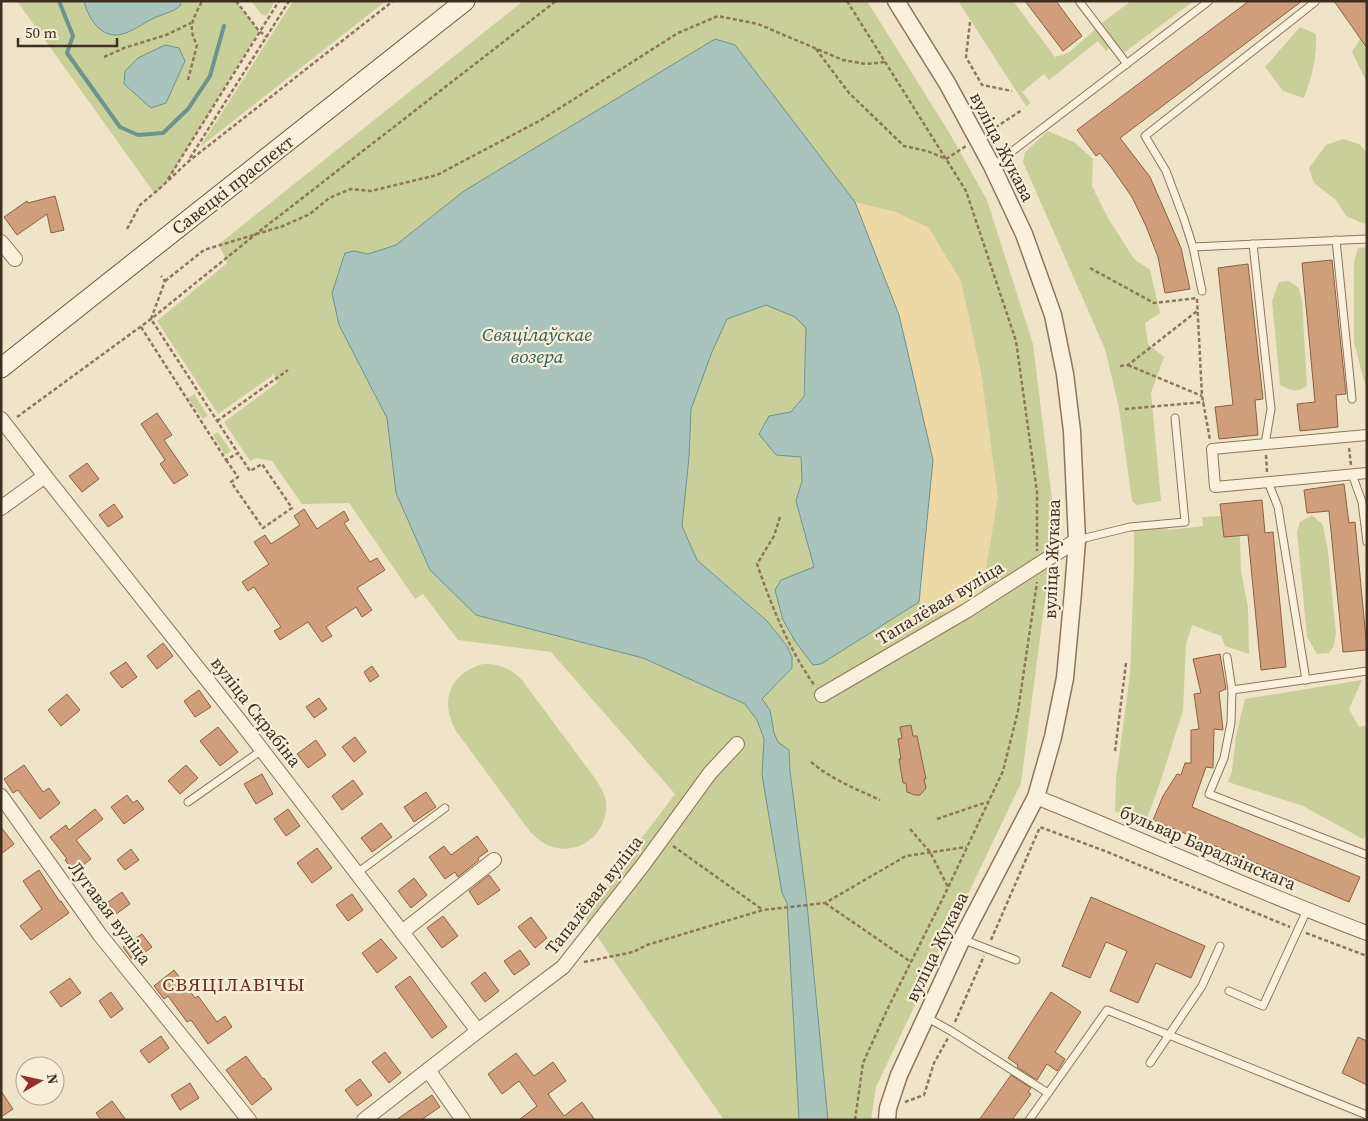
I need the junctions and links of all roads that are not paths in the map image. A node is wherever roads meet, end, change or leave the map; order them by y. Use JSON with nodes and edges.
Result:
{"nodes":[{"id":1,"x":465,"y":1,"type":"edge"},
{"id":2,"x":896,"y":1,"type":"edge"},
{"id":3,"x":1079,"y":1,"type":"edge"},
{"id":4,"x":1210,"y":1,"type":"edge"},
{"id":5,"x":1314,"y":1,"type":"edge"},
{"id":6,"x":1127,"y":64,"type":"junction"},
{"id":7,"x":992,"y":166,"type":"junction"},
{"id":8,"x":1367,"y":239,"type":"edge"},
{"id":9,"x":1336,"y":240,"type":"junction"},
{"id":10,"x":1,"y":242,"type":"edge"},
{"id":11,"x":1253,"y":244,"type":"junction"},
{"id":12,"x":1193,"y":247,"type":"junction"},
{"id":13,"x":15,"y":259,"type":"dead end"},
{"id":14,"x":1202,"y":292,"type":"road end"},
{"id":15,"x":1,"y":368,"type":"edge"},
{"id":16,"x":1352,"y":398,"type":"dead end"},
{"id":17,"x":1175,"y":418,"type":"dead end"},
{"id":18,"x":4,"y":422,"type":"edge"},
{"id":19,"x":1367,"y":435,"type":"edge"},
{"id":20,"x":1265,"y":444,"type":"junction"},
{"id":21,"x":1367,"y":473,"type":"edge"},
{"id":22,"x":1352,"y":474,"type":"junction"},
{"id":23,"x":45,"y":476,"type":"junction"},
{"id":24,"x":1268,"y":482,"type":"junction"},
{"id":25,"x":1,"y":508,"type":"edge"},
{"id":26,"x":1077,"y":540,"type":"junction"},
{"id":27,"x":1367,"y":542,"type":"edge"},
{"id":28,"x":1226,"y":657,"type":"dead end"},
{"id":29,"x":1367,"y":671,"type":"edge"},
{"id":30,"x":1306,"y":680,"type":"junction"},
{"id":31,"x":1232,"y":690,"type":"junction"},
{"id":32,"x":822,"y":695,"type":"road end"},
{"id":33,"x":737,"y":744,"type":"dead end"},
{"id":34,"x":262,"y":750,"type":"junction"},
{"id":35,"x":1,"y":796,"type":"edge"},
{"id":36,"x":1036,"y":796,"type":"junction"},
{"id":37,"x":188,"y":802,"type":"dead end"},
{"id":38,"x":445,"y":808,"type":"dead end"},
{"id":39,"x":1367,"y":855,"type":"edge"},
{"id":40,"x":494,"y":860,"type":"dead end"},
{"id":41,"x":357,"y":874,"type":"junction"},
{"id":42,"x":1307,"y":910,"type":"junction"},
{"id":43,"x":402,"y":932,"type":"junction"},
{"id":44,"x":1367,"y":933,"type":"edge"},
{"id":45,"x":962,"y":939,"type":"junction"},
{"id":46,"x":1220,"y":946,"type":"dead end"},
{"id":47,"x":1016,"y":960,"type":"dead end"},
{"id":48,"x":1229,"y":991,"type":"dead end"},
{"id":49,"x":925,"y":1017,"type":"junction"},
{"id":50,"x":478,"y":1031,"type":"junction"},
{"id":51,"x":1169,"y":1035,"type":"junction"},
{"id":52,"x":1150,"y":1063,"type":"dead end"},
{"id":53,"x":428,"y":1070,"type":"junction"},
{"id":54,"x":1048,"y":1093,"type":"junction"},
{"id":55,"x":1367,"y":1115,"type":"edge"},
{"id":56,"x":249,"y":1120,"type":"edge"},
{"id":57,"x":364,"y":1120,"type":"edge"},
{"id":58,"x":463,"y":1120,"type":"edge"},
{"id":59,"x":887,"y":1120,"type":"edge"},
{"id":60,"x":1029,"y":1120,"type":"edge"}],
"edges":[{"from":1,"to":15,"type":"main road","name":"Савецкі праспект"},
{"from":2,"to":7,"type":"street","name":"вуліца Жукава"},
{"from":3,"to":6,"type":"lane"},
{"from":4,"to":6,"type":"lane"},
{"from":5,"to":12,"type":"lane"},
{"from":6,"to":7,"type":"lane"},
{"from":7,"to":26,"type":"street","name":"вуліца Жукава"},
{"from":8,"to":9,"type":"lane"},
{"from":9,"to":11,"type":"lane"},
{"from":9,"to":16,"type":"lane"},
{"from":10,"to":13,"type":"street"},
{"from":11,"to":12,"type":"lane"},
{"from":11,"to":20,"type":"lane"},
{"from":12,"to":14,"type":"lane"},
{"from":17,"to":26,"type":"lane"},
{"from":18,"to":23,"type":"street","name":"вуліца Скрабіна"},
{"from":19,"to":20,"type":"street"},
{"from":20,"to":24,"type":"street"},
{"from":21,"to":22,"type":"street"},
{"from":22,"to":24,"type":"street"},
{"from":22,"to":27,"type":"lane"},
{"from":23,"to":25,"type":"street"},
{"from":23,"to":34,"type":"street","name":"вуліца Скрабіна"},
{"from":24,"to":30,"type":"lane"},
{"from":26,"to":32,"type":"street","name":"Тапалёвая вуліца"},
{"from":26,"to":36,"type":"street","name":"вуліца Жукава"},
{"from":28,"to":31,"type":"lane"},
{"from":29,"to":30,"type":"lane"},
{"from":30,"to":31,"type":"lane"},
{"from":31,"to":39,"type":"lane"},
{"from":33,"to":50,"type":"street","name":"Тапалёвая вуліца"},
{"from":34,"to":37,"type":"lane"},
{"from":34,"to":41,"type":"street","name":"вуліца Скрабіна"},
{"from":35,"to":56,"type":"street","name":"Лугавая вуліца"},
{"from":36,"to":42,"type":"street","name":"бульвар Барадзінскага"},
{"from":36,"to":45,"type":"street","name":"вуліца Жукава"},
{"from":38,"to":41,"type":"lane"},
{"from":40,"to":43,"type":"street"},
{"from":41,"to":43,"type":"street","name":"вуліца Скрабіна"},
{"from":42,"to":44,"type":"street","name":"бульвар Барадзінскага"},
{"from":42,"to":48,"type":"lane"},
{"from":43,"to":50,"type":"street","name":"вуліца Скрабіна"},
{"from":45,"to":47,"type":"lane"},
{"from":45,"to":49,"type":"street","name":"вуліца Жукава"},
{"from":46,"to":51,"type":"lane"},
{"from":49,"to":54,"type":"lane"},
{"from":49,"to":59,"type":"street","name":"вуліца Жукава"},
{"from":50,"to":53,"type":"street","name":"Тапалёвая вуліца"},
{"from":51,"to":52,"type":"lane"},
{"from":51,"to":54,"type":"lane"},
{"from":51,"to":55,"type":"lane"},
{"from":53,"to":57,"type":"street","name":"Тапалёвая вуліца"},
{"from":53,"to":58,"type":"street"},
{"from":54,"to":60,"type":"lane"}]}
